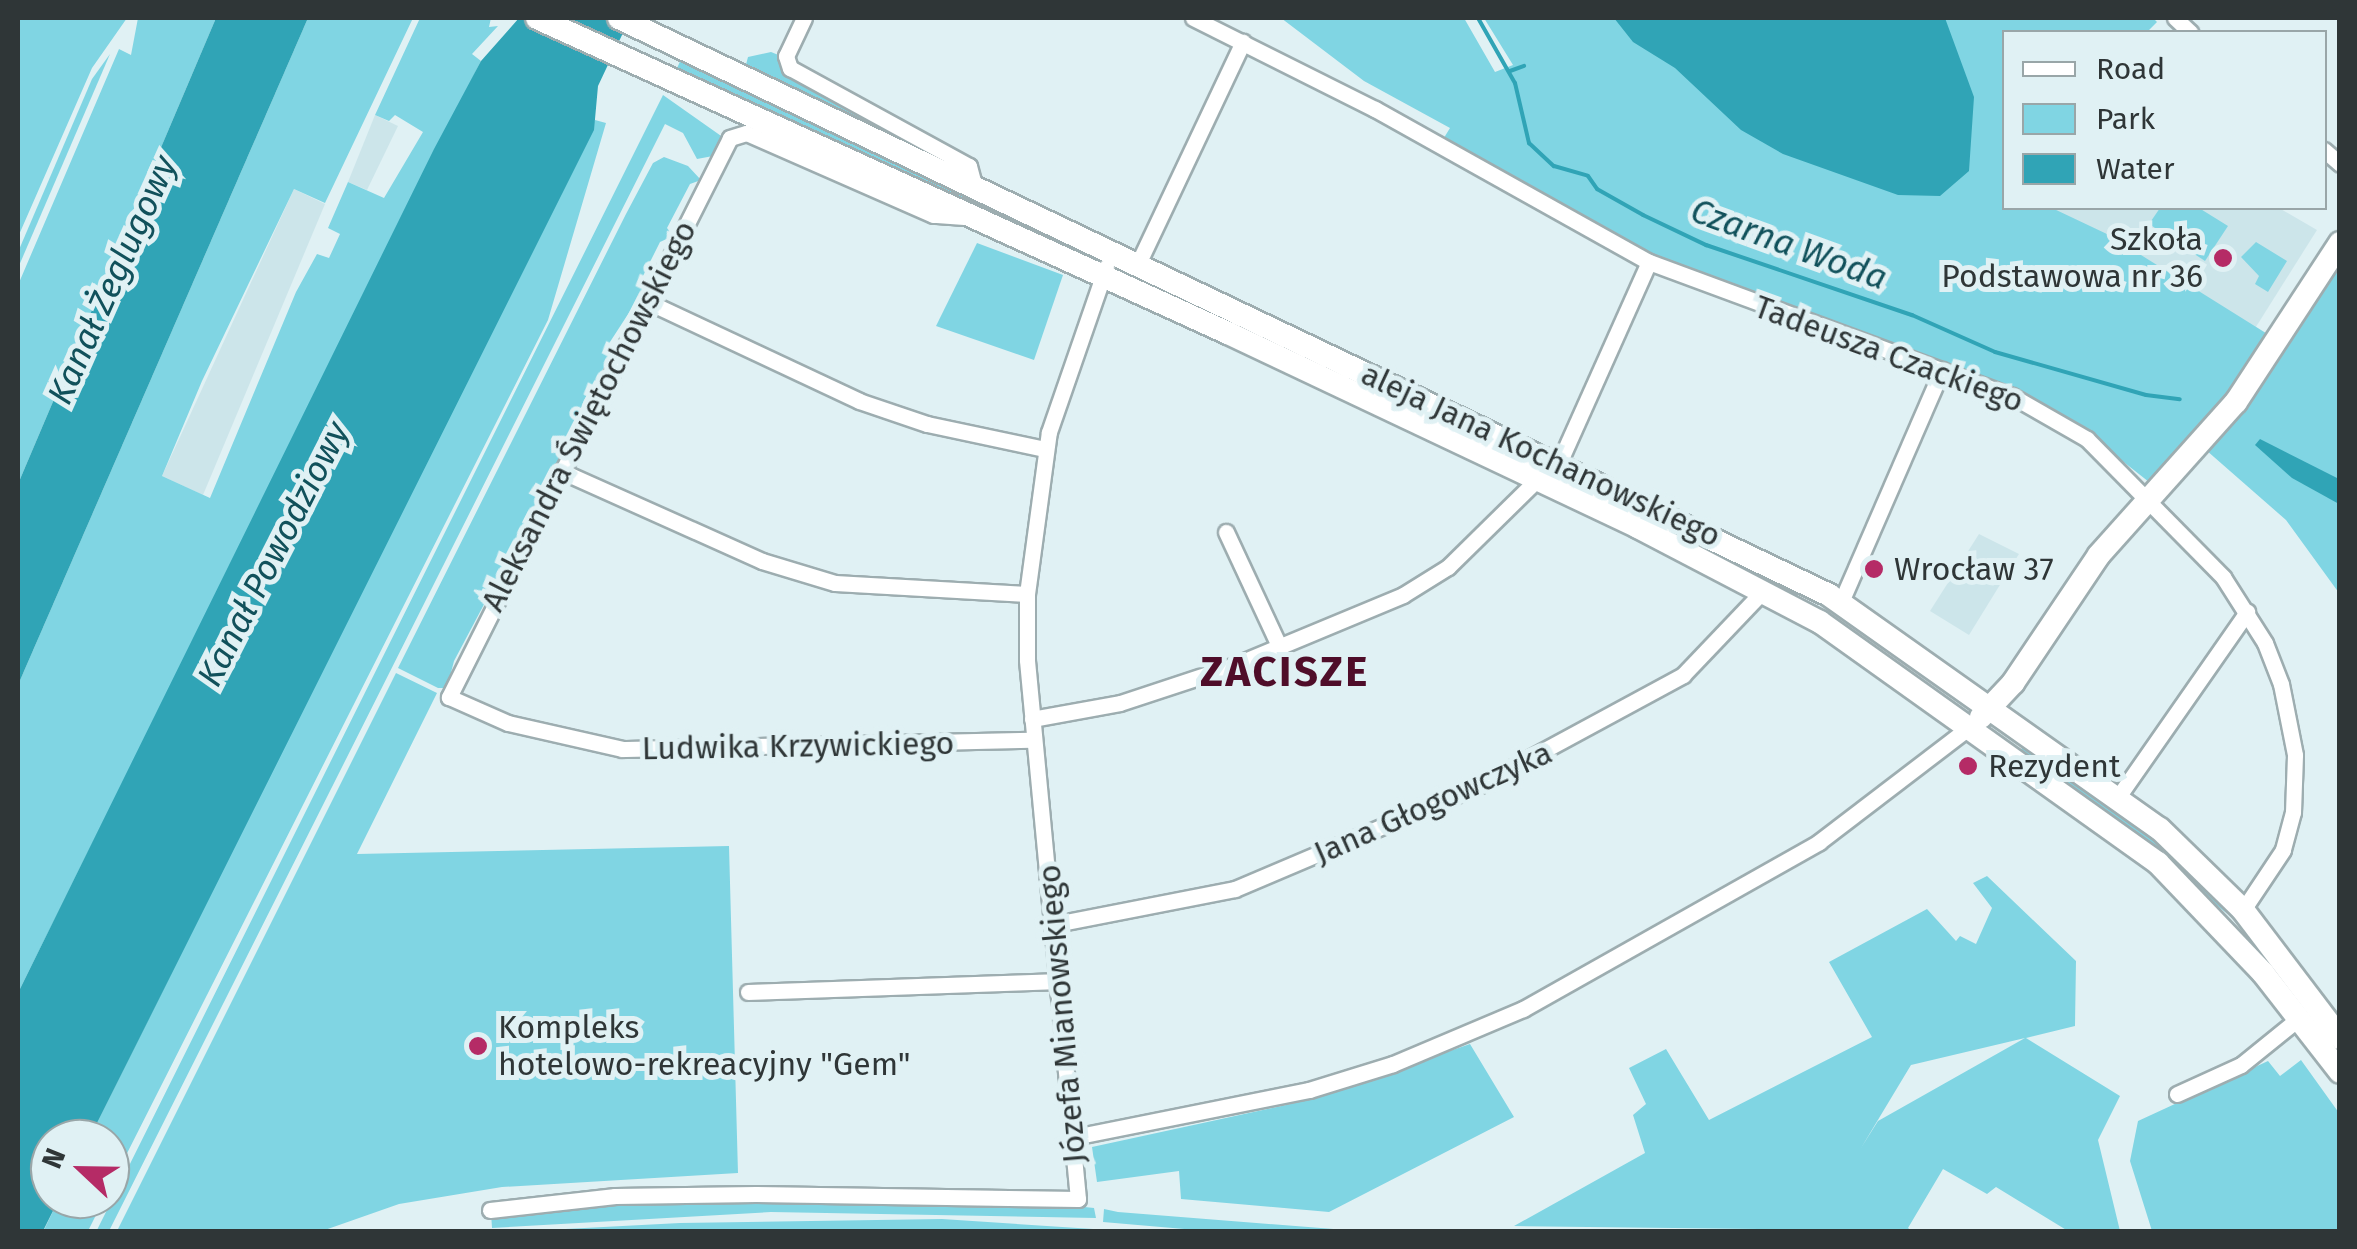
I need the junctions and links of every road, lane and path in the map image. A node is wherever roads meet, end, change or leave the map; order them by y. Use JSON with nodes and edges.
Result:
{"nodes":[{"id":1,"x":537,"y":18,"type":"edge"},
{"id":2,"x":804,"y":18,"type":"edge"},
{"id":3,"x":1194,"y":18,"type":"edge"},
{"id":4,"x":628,"y":22,"type":"edge"},
{"id":5,"x":1243,"y":42,"type":"junction"},
{"id":6,"x":730,"y":139,"type":"joint"},
{"id":7,"x":975,"y":188,"type":"junction"},
{"id":8,"x":973,"y":217,"type":"junction"},
{"id":9,"x":2340,"y":243,"type":"edge"},
{"id":10,"x":1649,"y":262,"type":"junction"},
{"id":11,"x":1107,"y":265,"type":"junction"},
{"id":12,"x":1137,"y":266,"type":"junction"},
{"id":13,"x":646,"y":300,"type":"junction"},
{"id":14,"x":1942,"y":370,"type":"junction"},
{"id":15,"x":1046,"y":449,"type":"junction"},
{"id":16,"x":1556,"y":462,"type":"junction"},
{"id":17,"x":561,"y":471,"type":"junction"},
{"id":18,"x":1534,"y":478,"type":"junction"},
{"id":19,"x":2150,"y":498,"type":"junction"},
{"id":20,"x":1226,"y":532,"type":"dead end"},
{"id":21,"x":1764,"y":590,"type":"junction"},
{"id":22,"x":1027,"y":594,"type":"junction"},
{"id":23,"x":1841,"y":602,"type":"junction"},
{"id":24,"x":2246,"y":612,"type":"junction"},
{"id":25,"x":1280,"y":648,"type":"junction"},
{"id":26,"x":449,"y":697,"type":"joint"},
{"id":27,"x":1992,"y":708,"type":"junction"},
{"id":28,"x":1032,"y":720,"type":"junction"},
{"id":29,"x":1972,"y":725,"type":"junction"},
{"id":30,"x":1034,"y":740,"type":"junction"},
{"id":31,"x":2118,"y":797,"type":"junction"},
{"id":32,"x":2243,"y":910,"type":"junction"},
{"id":33,"x":1056,"y":924,"type":"junction"},
{"id":34,"x":2225,"y":929,"type":"junction"},
{"id":35,"x":1060,"y":981,"type":"junction"},
{"id":36,"x":748,"y":992,"type":"dead end"},
{"id":37,"x":2300,"y":1018,"type":"junction"},
{"id":38,"x":2340,"y":1038,"type":"edge"},
{"id":39,"x":2340,"y":1072,"type":"edge"},
{"id":40,"x":2177,"y":1094,"type":"dead end"},
{"id":41,"x":1074,"y":1137,"type":"junction"},
{"id":42,"x":490,"y":1210,"type":"dead end"}],
"edges":[{"from":1,"to":8,"type":"main road","name":"aleja Jana Kochanowskiego"},
{"from":2,"to":7,"type":"street"},
{"from":3,"to":5,"type":"street","name":"Tadeusza Czackiego"},
{"from":4,"to":7,"type":"main road","name":"aleja Jana Kochanowskiego"},
{"from":5,"to":10,"type":"street","name":"Tadeusza Czackiego"},
{"from":5,"to":12,"type":"street"},
{"from":6,"to":8,"type":"street","name":"aleja Jana Kochanowskiego"},
{"from":6,"to":13,"type":"street","name":"Aleksandra Świętochowskiego"},
{"from":7,"to":11,"type":"main road","name":"aleja Jana Kochanowskiego"},
{"from":8,"to":11,"type":"main road","name":"aleja Jana Kochanowskiego"},
{"from":9,"to":19,"type":"main road"},
{"from":10,"to":14,"type":"street","name":"Tadeusza Czackiego"},
{"from":10,"to":16,"type":"street"},
{"from":11,"to":12,"type":"main road","name":"aleja Jana Kochanowskiego"},
{"from":11,"to":15,"type":"street","name":"Józefa Mianowskiego"},
{"from":11,"to":18,"type":"main road","name":"aleja Jana Kochanowskiego"},
{"from":12,"to":16,"type":"main road","name":"aleja Jana Kochanowskiego"},
{"from":13,"to":15,"type":"street"},
{"from":13,"to":17,"type":"street","name":"Aleksandra Świętochowskiego"},
{"from":14,"to":19,"type":"street","name":"Tadeusza Czackiego"},
{"from":14,"to":23,"type":"street"},
{"from":15,"to":22,"type":"street","name":"Józefa Mianowskiego"},
{"from":16,"to":18,"type":"street"},
{"from":16,"to":23,"type":"main road","name":"aleja Jana Kochanowskiego"},
{"from":17,"to":22,"type":"street"},
{"from":17,"to":26,"type":"street","name":"Aleksandra Świętochowskiego"},
{"from":18,"to":21,"type":"main road","name":"aleja Jana Kochanowskiego"},
{"from":18,"to":25,"type":"street"},
{"from":19,"to":24,"type":"street","name":"Tadeusza Czackiego"},
{"from":19,"to":27,"type":"main road"},
{"from":20,"to":25,"type":"street"},
{"from":21,"to":29,"type":"main road","name":"aleja Jana Kochanowskiego"},
{"from":21,"to":33,"type":"street","name":"Jana Głogowczyka"},
{"from":22,"to":28,"type":"street","name":"Józefa Mianowskiego"},
{"from":23,"to":27,"type":"main road","name":"aleja Jana Kochanowskiego"},
{"from":24,"to":31,"type":"street"},
{"from":24,"to":32,"type":"street","name":"Tadeusza Czackiego"},
{"from":25,"to":28,"type":"street"},
{"from":26,"to":30,"type":"street","name":"Ludwika Krzywickiego"},
{"from":27,"to":29,"type":"main road"},
{"from":27,"to":31,"type":"main road","name":"aleja Jana Kochanowskiego"},
{"from":28,"to":30,"type":"street","name":"Józefa Mianowskiego"},
{"from":29,"to":34,"type":"main road","name":"aleja Jana Kochanowskiego"},
{"from":29,"to":41,"type":"street"},
{"from":30,"to":33,"type":"street","name":"Józefa Mianowskiego"},
{"from":31,"to":32,"type":"main road","name":"aleja Jana Kochanowskiego"},
{"from":32,"to":34,"type":"main road"},
{"from":32,"to":38,"type":"main road","name":"aleja Jana Kochanowskiego"},
{"from":33,"to":35,"type":"street","name":"Józefa Mianowskiego"},
{"from":34,"to":37,"type":"main road","name":"aleja Jana Kochanowskiego"},
{"from":35,"to":36,"type":"street"},
{"from":35,"to":41,"type":"street","name":"Józefa Mianowskiego"},
{"from":37,"to":39,"type":"main road","name":"aleja Jana Kochanowskiego"},
{"from":37,"to":40,"type":"street"},
{"from":41,"to":42,"type":"street","name":"Józefa Mianowskiego"}]}
